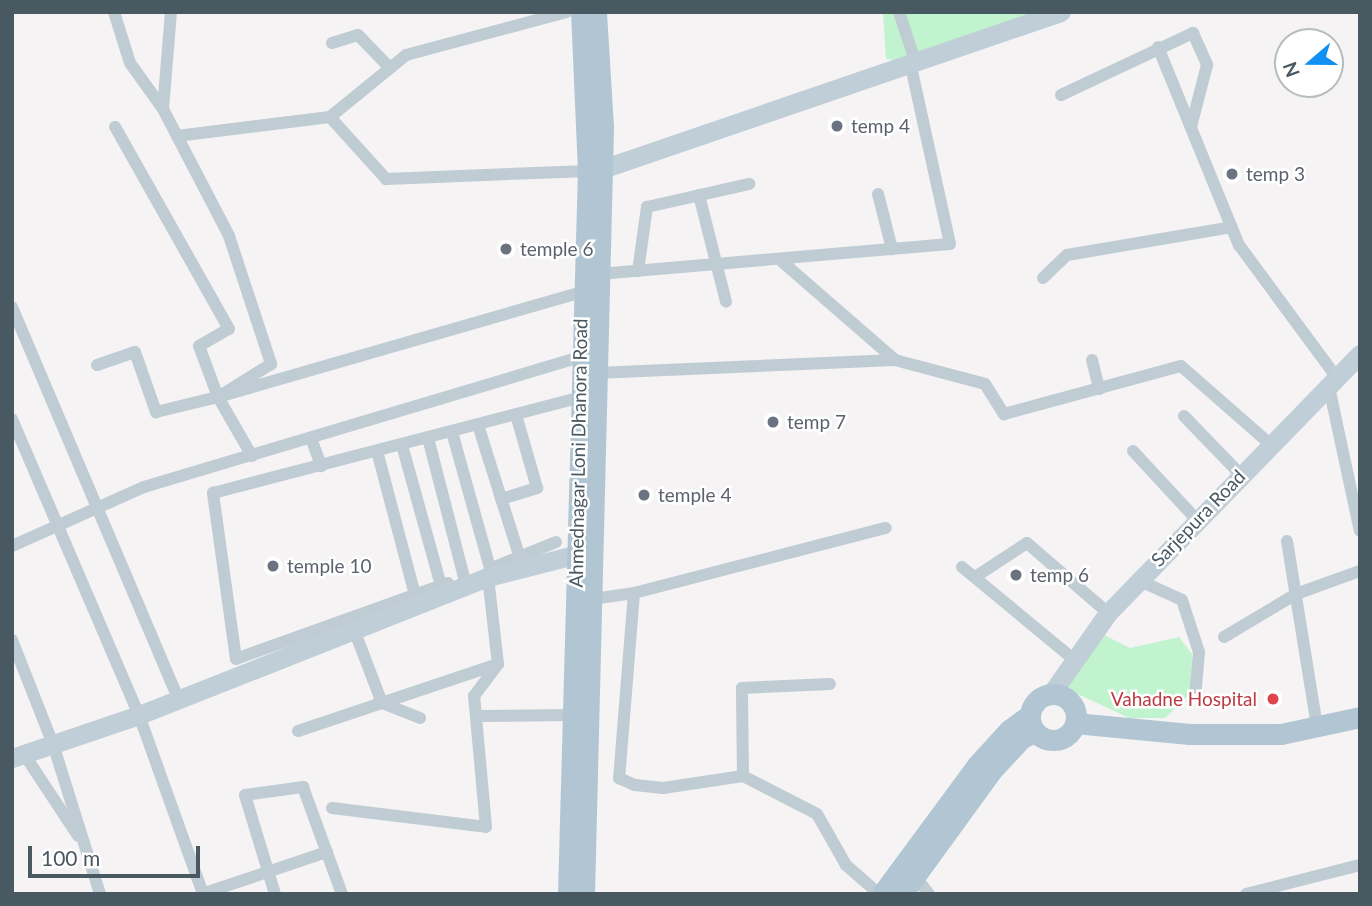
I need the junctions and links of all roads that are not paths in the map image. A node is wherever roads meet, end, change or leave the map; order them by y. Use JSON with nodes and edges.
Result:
{"nodes":[{"id":1,"x":114,"y":12,"type":"edge"},
{"id":2,"x":171,"y":12,"type":"edge"},
{"id":3,"x":567,"y":12,"type":"edge"},
{"id":4,"x":581,"y":12,"type":"edge"},
{"id":5,"x":596,"y":12,"type":"edge"},
{"id":6,"x":899,"y":12,"type":"edge"},
{"id":7,"x":1061,"y":12,"type":"edge"},
{"id":8,"x":332,"y":43,"type":"dead end"},
{"id":9,"x":1158,"y":47,"type":"junction"},
{"id":10,"x":913,"y":62,"type":"junction"},
{"id":11,"x":390,"y":68,"type":"junction"},
{"id":12,"x":1061,"y":95,"type":"dead end"},
{"id":13,"x":163,"y":109,"type":"junction"},
{"id":14,"x":330,"y":117,"type":"junction"},
{"id":15,"x":115,"y":127,"type":"dead end"},
{"id":16,"x":1191,"y":128,"type":"junction"},
{"id":17,"x":177,"y":136,"type":"junction"},
{"id":18,"x":595,"y":170,"type":"junction"},
{"id":19,"x":749,"y":184,"type":"dead end"},
{"id":20,"x":878,"y":194,"type":"dead end"},
{"id":21,"x":699,"y":195,"type":"junction"},
{"id":22,"x":1232,"y":227,"type":"junction"},
{"id":23,"x":892,"y":249,"type":"junction"},
{"id":24,"x":779,"y":259,"type":"junction"},
{"id":25,"x":719,"y":264,"type":"junction"},
{"id":26,"x":638,"y":271,"type":"junction"},
{"id":27,"x":599,"y":274,"type":"junction"},
{"id":28,"x":1043,"y":278,"type":"dead end"},
{"id":29,"x":582,"y":292,"type":"junction"},
{"id":30,"x":726,"y":302,"type":"dead end"},
{"id":31,"x":12,"y":307,"type":"edge"},
{"id":32,"x":1360,"y":354,"type":"edge"},
{"id":33,"x":580,"y":357,"type":"junction"},
{"id":34,"x":895,"y":360,"type":"junction"},
{"id":35,"x":1092,"y":360,"type":"dead end"},
{"id":36,"x":97,"y":365,"type":"dead end"},
{"id":37,"x":596,"y":373,"type":"junction"},
{"id":38,"x":1333,"y":383,"type":"junction"},
{"id":39,"x":1099,"y":389,"type":"junction"},
{"id":40,"x":218,"y":397,"type":"junction"},
{"id":41,"x":579,"y":398,"type":"junction"},
{"id":42,"x":516,"y":415,"type":"junction"},
{"id":43,"x":1184,"y":416,"type":"dead end"},
{"id":44,"x":12,"y":419,"type":"edge"},
{"id":45,"x":478,"y":425,"type":"junction"},
{"id":46,"x":452,"y":432,"type":"junction"},
{"id":47,"x":311,"y":438,"type":"junction"},
{"id":48,"x":428,"y":438,"type":"junction"},
{"id":49,"x":1270,"y":444,"type":"junction"},
{"id":50,"x":402,"y":445,"type":"junction"},
{"id":51,"x":377,"y":451,"type":"junction"},
{"id":52,"x":1133,"y":451,"type":"dead end"},
{"id":53,"x":252,"y":456,"type":"junction"},
{"id":54,"x":321,"y":466,"type":"junction"},
{"id":55,"x":1240,"y":474,"type":"junction"},
{"id":56,"x":501,"y":499,"type":"junction"},
{"id":57,"x":98,"y":510,"type":"junction"},
{"id":58,"x":1195,"y":518,"type":"junction"},
{"id":59,"x":59,"y":527,"type":"junction"},
{"id":60,"x":886,"y":528,"type":"dead end"},
{"id":61,"x":1360,"y":531,"type":"edge"},
{"id":62,"x":556,"y":541,"type":"dead end"},
{"id":63,"x":1287,"y":541,"type":"dead end"},
{"id":64,"x":12,"y":546,"type":"edge"},
{"id":65,"x":585,"y":552,"type":"junction"},
{"id":66,"x":520,"y":558,"type":"junction"},
{"id":67,"x":962,"y":567,"type":"dead end"},
{"id":68,"x":1360,"y":570,"type":"edge"},
{"id":69,"x":489,"y":573,"type":"junction"},
{"id":70,"x":464,"y":577,"type":"junction"},
{"id":71,"x":975,"y":577,"type":"junction"},
{"id":72,"x":1138,"y":580,"type":"junction"},
{"id":73,"x":441,"y":586,"type":"junction"},
{"id":74,"x":634,"y":593,"type":"junction"},
{"id":75,"x":1296,"y":594,"type":"junction"},
{"id":76,"x":415,"y":595,"type":"junction"},
{"id":77,"x":592,"y":599,"type":"junction"},
{"id":78,"x":1108,"y":613,"type":"junction"},
{"id":79,"x":353,"y":627,"type":"junction"},
{"id":80,"x":1224,"y":637,"type":"dead end"},
{"id":81,"x":12,"y":640,"type":"edge"},
{"id":82,"x":1072,"y":658,"type":"junction"},
{"id":83,"x":498,"y":664,"type":"junction"},
{"id":84,"x":830,"y":684,"type":"dead end"},
{"id":85,"x":1196,"y":688,"type":"dead end"},
{"id":86,"x":1051,"y":694,"type":"junction"},
{"id":87,"x":178,"y":699,"type":"junction"},
{"id":88,"x":382,"y":703,"type":"junction"},
{"id":89,"x":139,"y":715,"type":"junction"},
{"id":90,"x":571,"y":715,"type":"junction"},
{"id":91,"x":476,"y":716,"type":"junction"},
{"id":92,"x":1360,"y":717,"type":"edge"},
{"id":93,"x":420,"y":718,"type":"dead end"},
{"id":94,"x":1033,"y":723,"type":"junction"},
{"id":95,"x":1075,"y":723,"type":"junction"},
{"id":96,"x":1317,"y":726,"type":"junction"},
{"id":97,"x":298,"y":731,"type":"dead end"},
{"id":98,"x":53,"y":744,"type":"junction"},
{"id":99,"x":18,"y":756,"type":"edge"},
{"id":100,"x":743,"y":776,"type":"junction"},
{"id":101,"x":332,"y":808,"type":"dead end"},
{"id":102,"x":86,"y":849,"type":"junction"},
{"id":103,"x":327,"y":852,"type":"junction"},
{"id":104,"x":1360,"y":866,"type":"edge"},
{"id":105,"x":266,"y":871,"type":"junction"},
{"id":106,"x":914,"y":875,"type":"junction"},
{"id":107,"x":100,"y":894,"type":"edge"},
{"id":108,"x":202,"y":894,"type":"edge"},
{"id":109,"x":275,"y":894,"type":"edge"},
{"id":110,"x":342,"y":894,"type":"edge"},
{"id":111,"x":568,"y":894,"type":"edge"},
{"id":112,"x":584,"y":894,"type":"edge"},
{"id":113,"x":881,"y":894,"type":"edge"},
{"id":114,"x":902,"y":894,"type":"edge"},
{"id":115,"x":929,"y":894,"type":"edge"},
{"id":116,"x":1246,"y":894,"type":"edge"}],
"edges":[{"from":1,"to":13,"type":"street"},
{"from":2,"to":13,"type":"street"},
{"from":3,"to":11,"type":"street"},
{"from":4,"to":18,"type":"main road","name":"Ahmednagar Loni Dhanora Road"},
{"from":5,"to":18,"type":"main road","name":"Ahmednagar Loni Dhanora Road"},
{"from":6,"to":10,"type":"street"},
{"from":7,"to":10,"type":"street"},
{"from":8,"to":11,"type":"street"},
{"from":9,"to":12,"type":"street"},
{"from":9,"to":16,"type":"street"},
{"from":9,"to":16,"type":"street"},
{"from":10,"to":18,"type":"street"},
{"from":10,"to":23,"type":"street"},
{"from":11,"to":14,"type":"street"},
{"from":13,"to":17,"type":"street"},
{"from":14,"to":17,"type":"street"},
{"from":14,"to":18,"type":"street"},
{"from":15,"to":40,"type":"street"},
{"from":16,"to":22,"type":"street"},
{"from":17,"to":40,"type":"street"},
{"from":18,"to":27,"type":"main road","name":"Ahmednagar Loni Dhanora Road"},
{"from":18,"to":29,"type":"main road","name":"Ahmednagar Loni Dhanora Road"},
{"from":19,"to":21,"type":"street"},
{"from":20,"to":23,"type":"street"},
{"from":21,"to":25,"type":"street"},
{"from":21,"to":26,"type":"street"},
{"from":22,"to":28,"type":"street"},
{"from":22,"to":38,"type":"street"},
{"from":23,"to":24,"type":"street"},
{"from":24,"to":25,"type":"street"},
{"from":24,"to":34,"type":"street"},
{"from":25,"to":26,"type":"street"},
{"from":25,"to":30,"type":"street"},
{"from":26,"to":27,"type":"street"},
{"from":27,"to":37,"type":"main road","name":"Ahmednagar Loni Dhanora Road"},
{"from":29,"to":33,"type":"main road","name":"Ahmednagar Loni Dhanora Road"},
{"from":29,"to":40,"type":"street"},
{"from":31,"to":57,"type":"street"},
{"from":32,"to":38,"type":"street","name":"Sarjepura Road"},
{"from":33,"to":41,"type":"main road","name":"Ahmednagar Loni Dhanora Road"},
{"from":33,"to":47,"type":"street"},
{"from":34,"to":37,"type":"street"},
{"from":34,"to":39,"type":"street"},
{"from":35,"to":39,"type":"street"},
{"from":36,"to":40,"type":"street"},
{"from":37,"to":65,"type":"main road","name":"Ahmednagar Loni Dhanora Road"},
{"from":38,"to":49,"type":"street","name":"Sarjepura Road"},
{"from":38,"to":61,"type":"street"},
{"from":39,"to":49,"type":"street"},
{"from":40,"to":53,"type":"street"},
{"from":41,"to":42,"type":"street"},
{"from":41,"to":65,"type":"main road","name":"Ahmednagar Loni Dhanora Road"},
{"from":42,"to":45,"type":"street"},
{"from":42,"to":56,"type":"street"},
{"from":43,"to":55,"type":"street"},
{"from":44,"to":59,"type":"street"},
{"from":45,"to":46,"type":"street"},
{"from":45,"to":56,"type":"street"},
{"from":46,"to":48,"type":"street"},
{"from":46,"to":69,"type":"street"},
{"from":47,"to":53,"type":"street"},
{"from":47,"to":54,"type":"street"},
{"from":48,"to":50,"type":"street"},
{"from":48,"to":70,"type":"street"},
{"from":49,"to":55,"type":"street","name":"Sarjepura Road"},
{"from":50,"to":51,"type":"street"},
{"from":50,"to":73,"type":"street"},
{"from":51,"to":54,"type":"street"},
{"from":51,"to":76,"type":"street"},
{"from":52,"to":58,"type":"street"},
{"from":53,"to":57,"type":"street"},
{"from":54,"to":76,"type":"street"},
{"from":55,"to":58,"type":"street","name":"Sarjepura Road"},
{"from":56,"to":66,"type":"street"},
{"from":57,"to":59,"type":"street"},
{"from":57,"to":87,"type":"street"},
{"from":58,"to":72,"type":"street","name":"Sarjepura Road"},
{"from":59,"to":64,"type":"street"},
{"from":59,"to":89,"type":"street"},
{"from":60,"to":74,"type":"street"},
{"from":62,"to":66,"type":"street"},
{"from":63,"to":75,"type":"street"},
{"from":65,"to":69,"type":"street"},
{"from":65,"to":77,"type":"main road","name":"Ahmednagar Loni Dhanora Road"},
{"from":65,"to":90,"type":"main road","name":"Ahmednagar Loni Dhanora Road"},
{"from":66,"to":69,"type":"street"},
{"from":67,"to":71,"type":"street"},
{"from":68,"to":75,"type":"street"},
{"from":69,"to":70,"type":"street"},
{"from":69,"to":79,"type":"street"},
{"from":69,"to":83,"type":"street"},
{"from":70,"to":73,"type":"street"},
{"from":71,"to":78,"type":"street"},
{"from":71,"to":82,"type":"street"},
{"from":72,"to":78,"type":"street","name":"Sarjepura Road"},
{"from":72,"to":85,"type":"street"},
{"from":73,"to":76,"type":"street"},
{"from":74,"to":77,"type":"street"},
{"from":74,"to":100,"type":"street"},
{"from":75,"to":80,"type":"street"},
{"from":75,"to":96,"type":"street"},
{"from":77,"to":112,"type":"main road","name":"Ahmednagar Loni Dhanora Road"},
{"from":78,"to":82,"type":"street","name":"Sarjepura Road"},
{"from":79,"to":87,"type":"street"},
{"from":79,"to":88,"type":"street"},
{"from":81,"to":98,"type":"street"},
{"from":82,"to":86,"type":"street","name":"Sarjepura Road"},
{"from":83,"to":88,"type":"street"},
{"from":83,"to":91,"type":"street"},
{"from":84,"to":100,"type":"street"},
{"from":86,"to":94,"type":"main road"},
{"from":86,"to":95,"type":"main road"},
{"from":87,"to":89,"type":"street"},
{"from":88,"to":93,"type":"street"},
{"from":88,"to":97,"type":"street"},
{"from":89,"to":98,"type":"street"},
{"from":89,"to":108,"type":"street"},
{"from":90,"to":91,"type":"street"},
{"from":90,"to":111,"type":"main road","name":"Ahmednagar Loni Dhanora Road"},
{"from":91,"to":101,"type":"street"},
{"from":92,"to":96,"type":"main road"},
{"from":94,"to":95,"type":"main road"},
{"from":94,"to":106,"type":"main road"},
{"from":94,"to":113,"type":"main road"},
{"from":95,"to":96,"type":"main road"},
{"from":98,"to":99,"type":"street"},
{"from":98,"to":102,"type":"street"},
{"from":99,"to":102,"type":"street"},
{"from":100,"to":113,"type":"street"},
{"from":102,"to":107,"type":"street"},
{"from":103,"to":105,"type":"street"},
{"from":103,"to":105,"type":"street"},
{"from":103,"to":110,"type":"street"},
{"from":104,"to":116,"type":"street"},
{"from":105,"to":108,"type":"street"},
{"from":105,"to":109,"type":"street"},
{"from":106,"to":114,"type":"main road"},
{"from":106,"to":115,"type":"street"}]}
